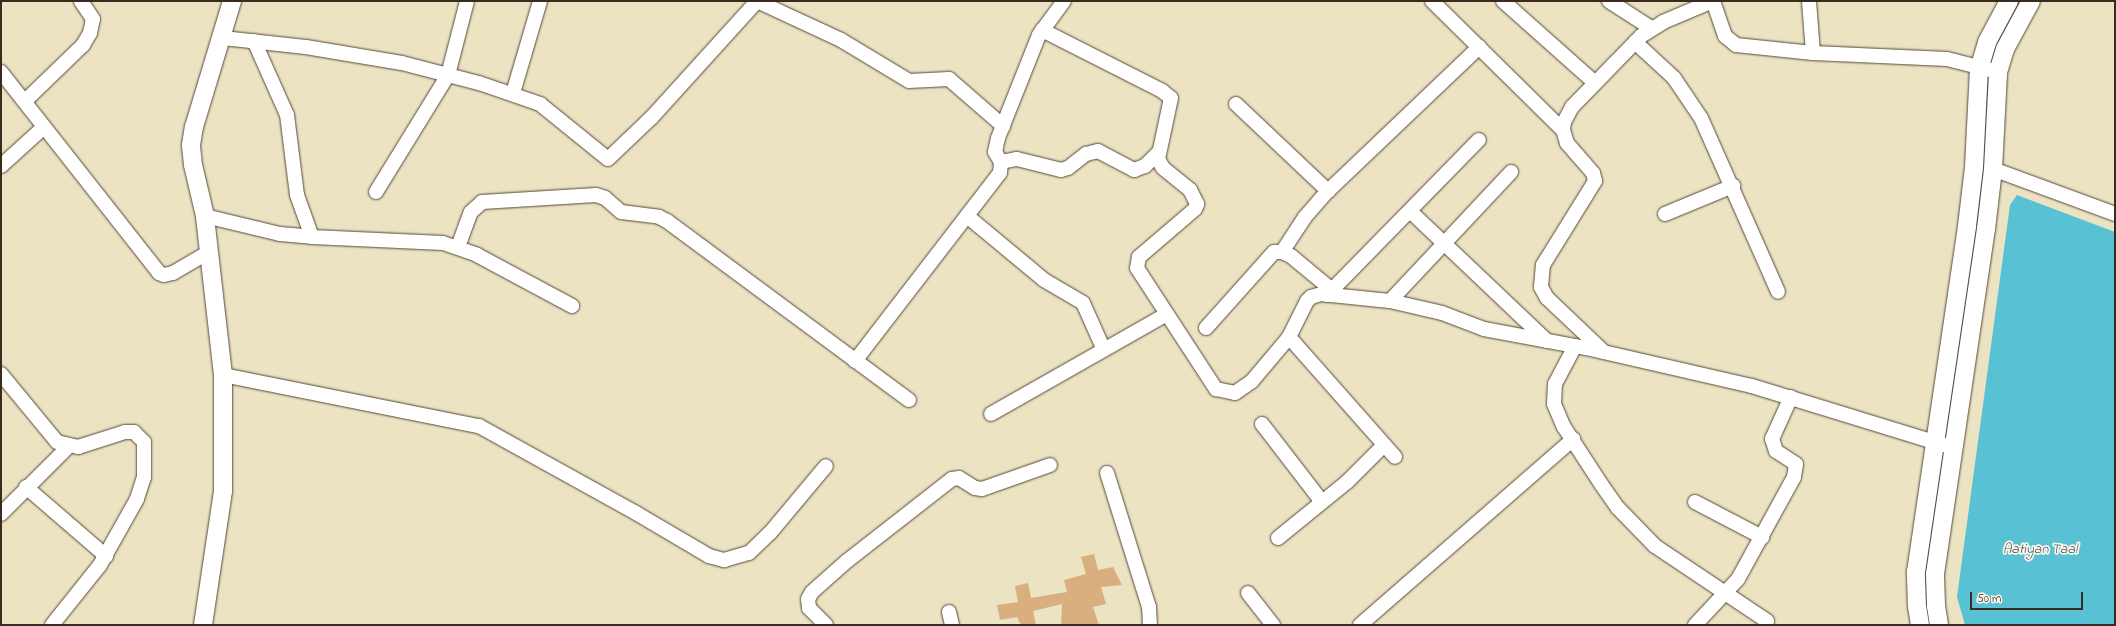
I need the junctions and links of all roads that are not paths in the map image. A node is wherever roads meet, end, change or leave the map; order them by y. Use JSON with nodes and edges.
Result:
{"nodes":[{"id":1,"x":81,"y":1,"type":"edge"},
{"id":2,"x":232,"y":1,"type":"edge"},
{"id":3,"x":466,"y":1,"type":"edge"},
{"id":4,"x":540,"y":1,"type":"edge"},
{"id":5,"x":757,"y":1,"type":"edge"},
{"id":6,"x":1064,"y":1,"type":"edge"},
{"id":7,"x":1432,"y":1,"type":"edge"},
{"id":8,"x":1503,"y":1,"type":"edge"},
{"id":9,"x":1609,"y":1,"type":"edge"},
{"id":10,"x":1713,"y":1,"type":"edge"},
{"id":11,"x":1809,"y":1,"type":"edge"},
{"id":12,"x":1818,"y":1,"type":"edge"},
{"id":13,"x":2009,"y":1,"type":"edge"},
{"id":14,"x":2031,"y":1,"type":"edge"},
{"id":15,"x":1810,"y":19,"type":"junction"},
{"id":16,"x":1651,"y":28,"type":"junction"},
{"id":17,"x":1042,"y":30,"type":"junction"},
{"id":18,"x":223,"y":38,"type":"junction"},
{"id":19,"x":254,"y":41,"type":"junction"},
{"id":20,"x":1634,"y":42,"type":"junction"},
{"id":21,"x":1478,"y":47,"type":"junction"},
{"id":22,"x":1813,"y":53,"type":"junction"},
{"id":23,"x":1979,"y":69,"type":"junction"},
{"id":24,"x":1,"y":72,"type":"edge"},
{"id":25,"x":1998,"y":72,"type":"junction"},
{"id":26,"x":448,"y":75,"type":"junction"},
{"id":27,"x":1595,"y":83,"type":"junction"},
{"id":28,"x":513,"y":93,"type":"junction"},
{"id":29,"x":25,"y":101,"type":"junction"},
{"id":30,"x":1236,"y":104,"type":"dead end"},
{"id":31,"x":1003,"y":126,"type":"junction"},
{"id":32,"x":44,"y":127,"type":"junction"},
{"id":33,"x":1563,"y":130,"type":"junction"},
{"id":34,"x":1479,"y":140,"type":"dead end"},
{"id":35,"x":1158,"y":153,"type":"junction"},
{"id":36,"x":1001,"y":162,"type":"junction"},
{"id":37,"x":1,"y":166,"type":"edge"},
{"id":38,"x":1993,"y":169,"type":"junction"},
{"id":39,"x":1511,"y":172,"type":"dead end"},
{"id":40,"x":1733,"y":186,"type":"junction"},
{"id":41,"x":1328,"y":191,"type":"junction"},
{"id":42,"x":376,"y":192,"type":"dead end"},
{"id":43,"x":1410,"y":211,"type":"junction"},
{"id":44,"x":1665,"y":214,"type":"dead end"},
{"id":45,"x":2115,"y":214,"type":"edge"},
{"id":46,"x":205,"y":216,"type":"junction"},
{"id":47,"x":967,"y":216,"type":"junction"},
{"id":48,"x":312,"y":237,"type":"junction"},
{"id":49,"x":1444,"y":243,"type":"junction"},
{"id":50,"x":458,"y":247,"type":"junction"},
{"id":51,"x":209,"y":252,"type":"junction"},
{"id":52,"x":1282,"y":252,"type":"junction"},
{"id":53,"x":1778,"y":292,"type":"dead end"},
{"id":54,"x":1330,"y":293,"type":"junction"},
{"id":55,"x":1390,"y":301,"type":"junction"},
{"id":56,"x":572,"y":306,"type":"dead end"},
{"id":57,"x":1167,"y":314,"type":"junction"},
{"id":58,"x":1206,"y":328,"type":"dead end"},
{"id":59,"x":1289,"y":337,"type":"junction"},
{"id":60,"x":1547,"y":341,"type":"junction"},
{"id":61,"x":1575,"y":346,"type":"junction"},
{"id":62,"x":1104,"y":350,"type":"junction"},
{"id":63,"x":1604,"y":352,"type":"junction"},
{"id":64,"x":855,"y":361,"type":"junction"},
{"id":65,"x":1,"y":374,"type":"edge"},
{"id":66,"x":223,"y":375,"type":"junction"},
{"id":67,"x":1791,"y":397,"type":"junction"},
{"id":68,"x":909,"y":400,"type":"dead end"},
{"id":69,"x":991,"y":414,"type":"dead end"},
{"id":70,"x":1262,"y":424,"type":"dead end"},
{"id":71,"x":1573,"y":439,"type":"junction"},
{"id":72,"x":1934,"y":443,"type":"junction"},
{"id":73,"x":1384,"y":445,"type":"junction"},
{"id":74,"x":68,"y":447,"type":"junction"},
{"id":75,"x":1953,"y":448,"type":"junction"},
{"id":76,"x":1395,"y":457,"type":"dead end"},
{"id":77,"x":1050,"y":465,"type":"dead end"},
{"id":78,"x":826,"y":466,"type":"dead end"},
{"id":79,"x":1107,"y":473,"type":"dead end"},
{"id":80,"x":26,"y":487,"type":"junction"},
{"id":81,"x":1322,"y":502,"type":"junction"},
{"id":82,"x":1695,"y":502,"type":"dead end"},
{"id":83,"x":1,"y":514,"type":"edge"},
{"id":84,"x":1762,"y":537,"type":"junction"},
{"id":85,"x":1278,"y":538,"type":"dead end"},
{"id":86,"x":106,"y":556,"type":"junction"},
{"id":87,"x":1248,"y":593,"type":"dead end"},
{"id":88,"x":1725,"y":594,"type":"junction"},
{"id":89,"x":1767,"y":621,"type":"dead end"},
{"id":90,"x":52,"y":625,"type":"edge"},
{"id":91,"x":203,"y":625,"type":"edge"},
{"id":92,"x":826,"y":625,"type":"edge"},
{"id":93,"x":1150,"y":625,"type":"edge"},
{"id":94,"x":1273,"y":625,"type":"edge"},
{"id":95,"x":1360,"y":625,"type":"edge"},
{"id":96,"x":1696,"y":625,"type":"edge"},
{"id":97,"x":1920,"y":625,"type":"edge"},
{"id":98,"x":1939,"y":625,"type":"edge"}],
"edges":[{"from":1,"to":29,"type":"street"},
{"from":2,"to":18,"type":"street"},
{"from":3,"to":26,"type":"street"},
{"from":4,"to":28,"type":"street"},
{"from":5,"to":28,"type":"street"},
{"from":5,"to":31,"type":"street"},
{"from":6,"to":17,"type":"street"},
{"from":7,"to":21,"type":"street"},
{"from":8,"to":27,"type":"street"},
{"from":9,"to":16,"type":"street"},
{"from":10,"to":16,"type":"street"},
{"from":10,"to":22,"type":"street"},
{"from":11,"to":15,"type":"street"},
{"from":12,"to":15,"type":"street"},
{"from":13,"to":23,"type":"street"},
{"from":14,"to":25,"type":"street"},
{"from":15,"to":22,"type":"street"},
{"from":16,"to":20,"type":"street"},
{"from":17,"to":31,"type":"street"},
{"from":17,"to":35,"type":"street"},
{"from":18,"to":19,"type":"street"},
{"from":18,"to":46,"type":"street"},
{"from":19,"to":26,"type":"street"},
{"from":19,"to":48,"type":"street"},
{"from":20,"to":27,"type":"street"},
{"from":20,"to":40,"type":"street"},
{"from":21,"to":33,"type":"street"},
{"from":21,"to":41,"type":"street"},
{"from":22,"to":23,"type":"street"},
{"from":23,"to":25,"type":"street"},
{"from":23,"to":72,"type":"street"},
{"from":24,"to":29,"type":"street"},
{"from":25,"to":38,"type":"street"},
{"from":26,"to":28,"type":"street"},
{"from":26,"to":42,"type":"street"},
{"from":27,"to":33,"type":"street"},
{"from":29,"to":32,"type":"street"},
{"from":30,"to":41,"type":"street"},
{"from":31,"to":36,"type":"street"},
{"from":32,"to":37,"type":"street"},
{"from":32,"to":51,"type":"street"},
{"from":33,"to":63,"type":"street"},
{"from":34,"to":43,"type":"street"},
{"from":35,"to":36,"type":"street"},
{"from":35,"to":57,"type":"street"},
{"from":36,"to":47,"type":"street"},
{"from":38,"to":45,"type":"street"},
{"from":38,"to":75,"type":"street"},
{"from":39,"to":49,"type":"street"},
{"from":40,"to":44,"type":"street"},
{"from":40,"to":53,"type":"street"},
{"from":41,"to":52,"type":"street"},
{"from":43,"to":49,"type":"street"},
{"from":43,"to":54,"type":"street"},
{"from":46,"to":48,"type":"street"},
{"from":46,"to":51,"type":"street"},
{"from":47,"to":62,"type":"street"},
{"from":47,"to":64,"type":"street"},
{"from":48,"to":50,"type":"street"},
{"from":49,"to":55,"type":"street"},
{"from":49,"to":60,"type":"street"},
{"from":50,"to":56,"type":"street"},
{"from":50,"to":64,"type":"street"},
{"from":51,"to":66,"type":"street"},
{"from":52,"to":54,"type":"street"},
{"from":52,"to":58,"type":"street"},
{"from":54,"to":55,"type":"street"},
{"from":54,"to":59,"type":"street"},
{"from":55,"to":60,"type":"street"},
{"from":57,"to":59,"type":"street"},
{"from":57,"to":62,"type":"street"},
{"from":59,"to":73,"type":"street"},
{"from":60,"to":61,"type":"street"},
{"from":61,"to":63,"type":"street"},
{"from":61,"to":71,"type":"street"},
{"from":62,"to":69,"type":"street"},
{"from":63,"to":67,"type":"street"},
{"from":64,"to":68,"type":"street"},
{"from":65,"to":74,"type":"street"},
{"from":66,"to":78,"type":"street"},
{"from":66,"to":91,"type":"street"},
{"from":67,"to":72,"type":"street"},
{"from":67,"to":84,"type":"street"},
{"from":70,"to":81,"type":"street"},
{"from":71,"to":88,"type":"street"},
{"from":71,"to":95,"type":"street"},
{"from":72,"to":75,"type":"street"},
{"from":72,"to":97,"type":"street"},
{"from":73,"to":76,"type":"street"},
{"from":73,"to":81,"type":"street"},
{"from":74,"to":80,"type":"street"},
{"from":74,"to":86,"type":"street"},
{"from":75,"to":98,"type":"street"},
{"from":77,"to":92,"type":"street"},
{"from":79,"to":93,"type":"street"},
{"from":80,"to":83,"type":"street"},
{"from":80,"to":86,"type":"street"},
{"from":81,"to":85,"type":"street"},
{"from":82,"to":84,"type":"street"},
{"from":84,"to":88,"type":"street"},
{"from":86,"to":90,"type":"street"},
{"from":87,"to":94,"type":"street"},
{"from":88,"to":89,"type":"street"},
{"from":88,"to":96,"type":"street"}]}
